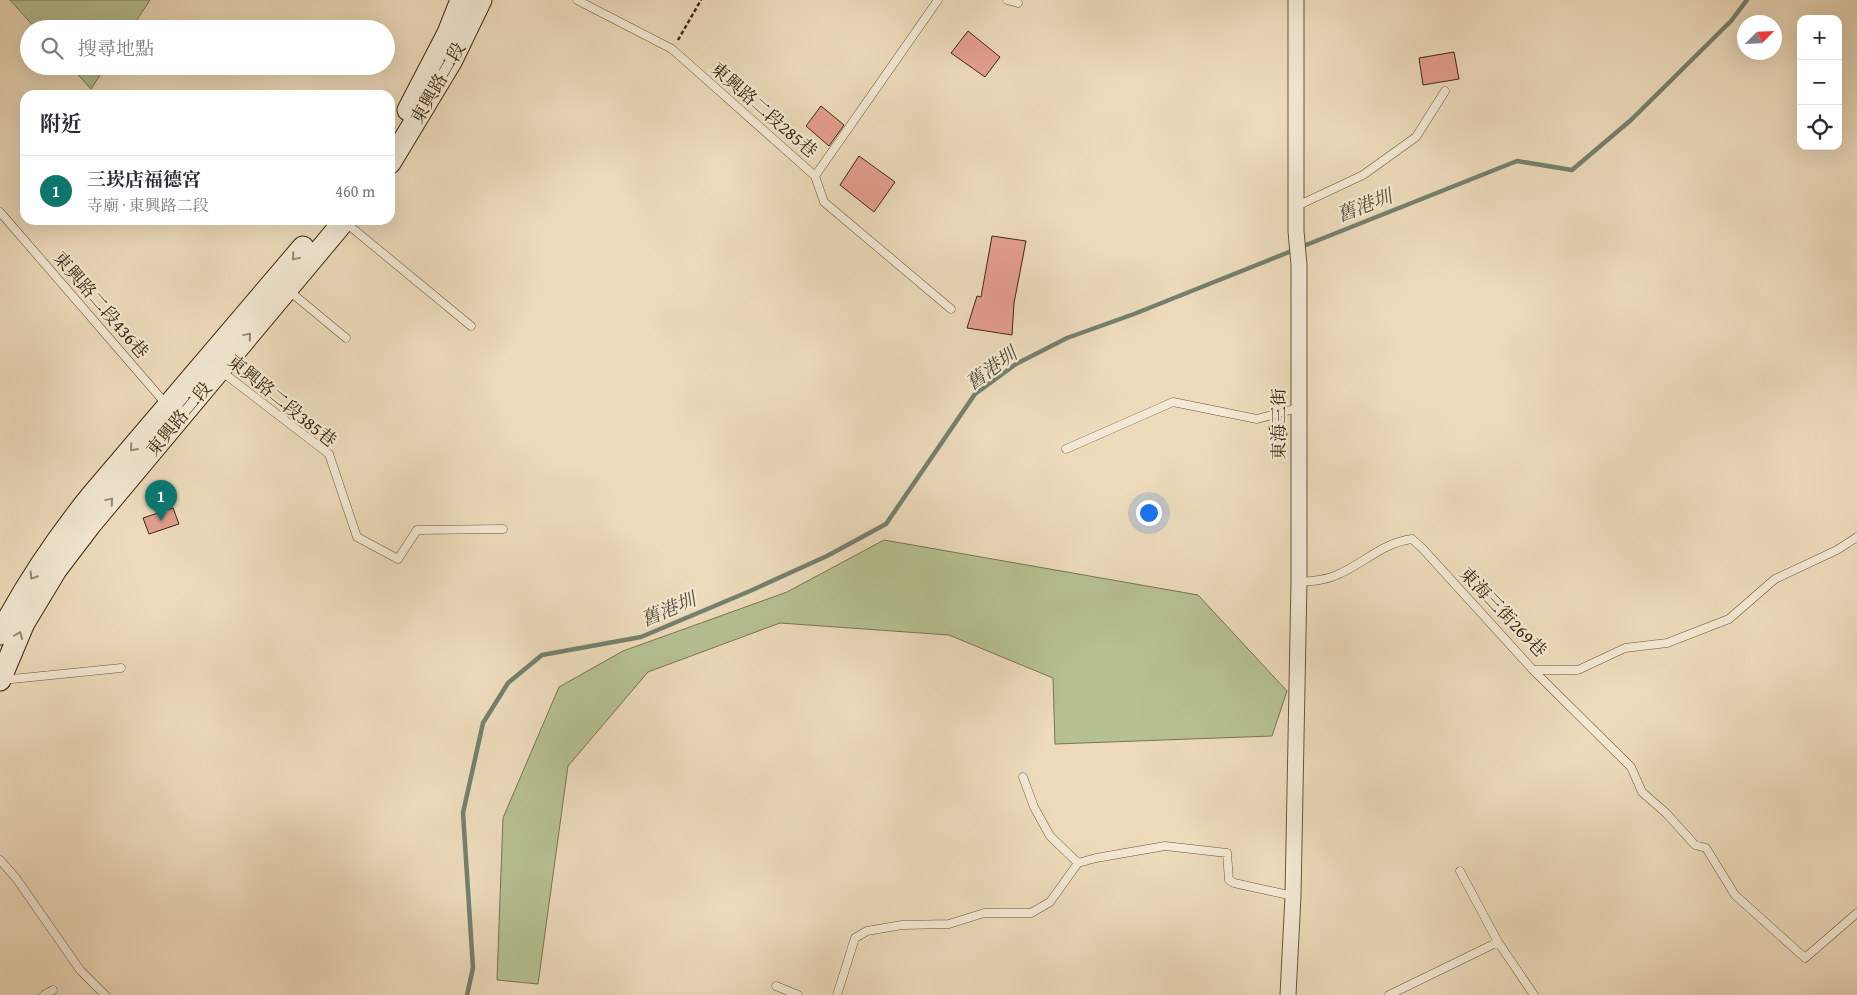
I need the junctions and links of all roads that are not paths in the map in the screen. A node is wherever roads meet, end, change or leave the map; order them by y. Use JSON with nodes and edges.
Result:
{"nodes":[{"id":1,"x":461,"y":0,"type":"edge"},
{"id":2,"x":481,"y":0,"type":"edge"},
{"id":3,"x":577,"y":0,"type":"edge"},
{"id":4,"x":938,"y":0,"type":"edge"},
{"id":5,"x":1007,"y":0,"type":"edge"},
{"id":6,"x":1296,"y":0,"type":"edge"},
{"id":7,"x":1018,"y":2,"type":"dead end"},
{"id":8,"x":1445,"y":91,"type":"dead end"},
{"id":9,"x":395,"y":129,"type":"edge"},
{"id":10,"x":395,"y":154,"type":"edge"},
{"id":11,"x":815,"y":176,"type":"junction"},
{"id":12,"x":1297,"y":206,"type":"junction"},
{"id":13,"x":0,"y":212,"type":"edge"},
{"id":14,"x":335,"y":225,"type":"edge"},
{"id":15,"x":345,"y":225,"type":"edge"},
{"id":16,"x":281,"y":285,"type":"junction"},
{"id":17,"x":951,"y":309,"type":"dead end"},
{"id":18,"x":471,"y":326,"type":"dead end"},
{"id":19,"x":346,"y":338,"type":"dead end"},
{"id":20,"x":214,"y":364,"type":"junction"},
{"id":21,"x":1298,"y":408,"type":"junction"},
{"id":22,"x":174,"y":412,"type":"junction"},
{"id":23,"x":1066,"y":449,"type":"dead end"},
{"id":24,"x":503,"y":529,"type":"dead end"},
{"id":25,"x":1857,"y":537,"type":"edge"},
{"id":26,"x":1299,"y":582,"type":"junction"},
{"id":27,"x":0,"y":634,"type":"edge"},
{"id":28,"x":121,"y":668,"type":"dead end"},
{"id":29,"x":1533,"y":670,"type":"junction"},
{"id":30,"x":0,"y":680,"type":"edge"},
{"id":31,"x":1023,"y":777,"type":"dead end"},
{"id":32,"x":0,"y":860,"type":"edge"},
{"id":33,"x":1078,"y":863,"type":"junction"},
{"id":34,"x":1460,"y":870,"type":"dead end"},
{"id":35,"x":1293,"y":896,"type":"junction"},
{"id":36,"x":1857,"y":913,"type":"edge"},
{"id":37,"x":1498,"y":942,"type":"junction"},
{"id":38,"x":776,"y":986,"type":"dead end"},
{"id":39,"x":53,"y":990,"type":"dead end"},
{"id":40,"x":44,"y":995,"type":"edge"},
{"id":41,"x":105,"y":995,"type":"edge"},
{"id":42,"x":798,"y":995,"type":"edge"},
{"id":43,"x":837,"y":995,"type":"edge"},
{"id":44,"x":1288,"y":995,"type":"edge"},
{"id":45,"x":1389,"y":995,"type":"edge"},
{"id":46,"x":1534,"y":995,"type":"edge"}],
"edges":[{"from":1,"to":9,"type":"main road","name":"東興路二段"},
{"from":2,"to":10,"type":"main road","name":"東興路二段"},
{"from":3,"to":11,"type":"lane","name":"東興路二段285巷"},
{"from":4,"to":11,"type":"lane"},
{"from":5,"to":7,"type":"lane"},
{"from":6,"to":12,"type":"street"},
{"from":8,"to":12,"type":"lane"},
{"from":11,"to":17,"type":"lane","name":"東興路二段285巷"},
{"from":12,"to":21,"type":"street","name":"東海三街"},
{"from":13,"to":22,"type":"lane","name":"東興路二段436巷"},
{"from":14,"to":16,"type":"main road","name":"東興路二段"},
{"from":15,"to":18,"type":"lane"},
{"from":16,"to":19,"type":"lane"},
{"from":16,"to":20,"type":"main road","name":"東興路二段"},
{"from":20,"to":22,"type":"main road","name":"東興路二段"},
{"from":20,"to":24,"type":"lane","name":"東興路二段385巷"},
{"from":21,"to":23,"type":"lane"},
{"from":21,"to":26,"type":"street","name":"東海三街"},
{"from":22,"to":27,"type":"main road","name":"東興路二段","one_way":true},
{"from":30,"to":22,"type":"main road","name":"東興路二段","one_way":true},
{"from":25,"to":29,"type":"lane","name":"東海三街269巷"},
{"from":26,"to":29,"type":"lane","name":"東海三街269巷"},
{"from":26,"to":35,"type":"street","name":"東海三街"},
{"from":28,"to":30,"type":"lane"},
{"from":29,"to":36,"type":"lane"},
{"from":31,"to":33,"type":"lane"},
{"from":32,"to":41,"type":"lane"},
{"from":33,"to":35,"type":"lane"},
{"from":33,"to":43,"type":"lane"},
{"from":34,"to":37,"type":"lane"},
{"from":35,"to":44,"type":"street","name":"東海三街"},
{"from":37,"to":45,"type":"lane"},
{"from":37,"to":46,"type":"lane"},
{"from":38,"to":42,"type":"lane"},
{"from":39,"to":40,"type":"lane"}]}
